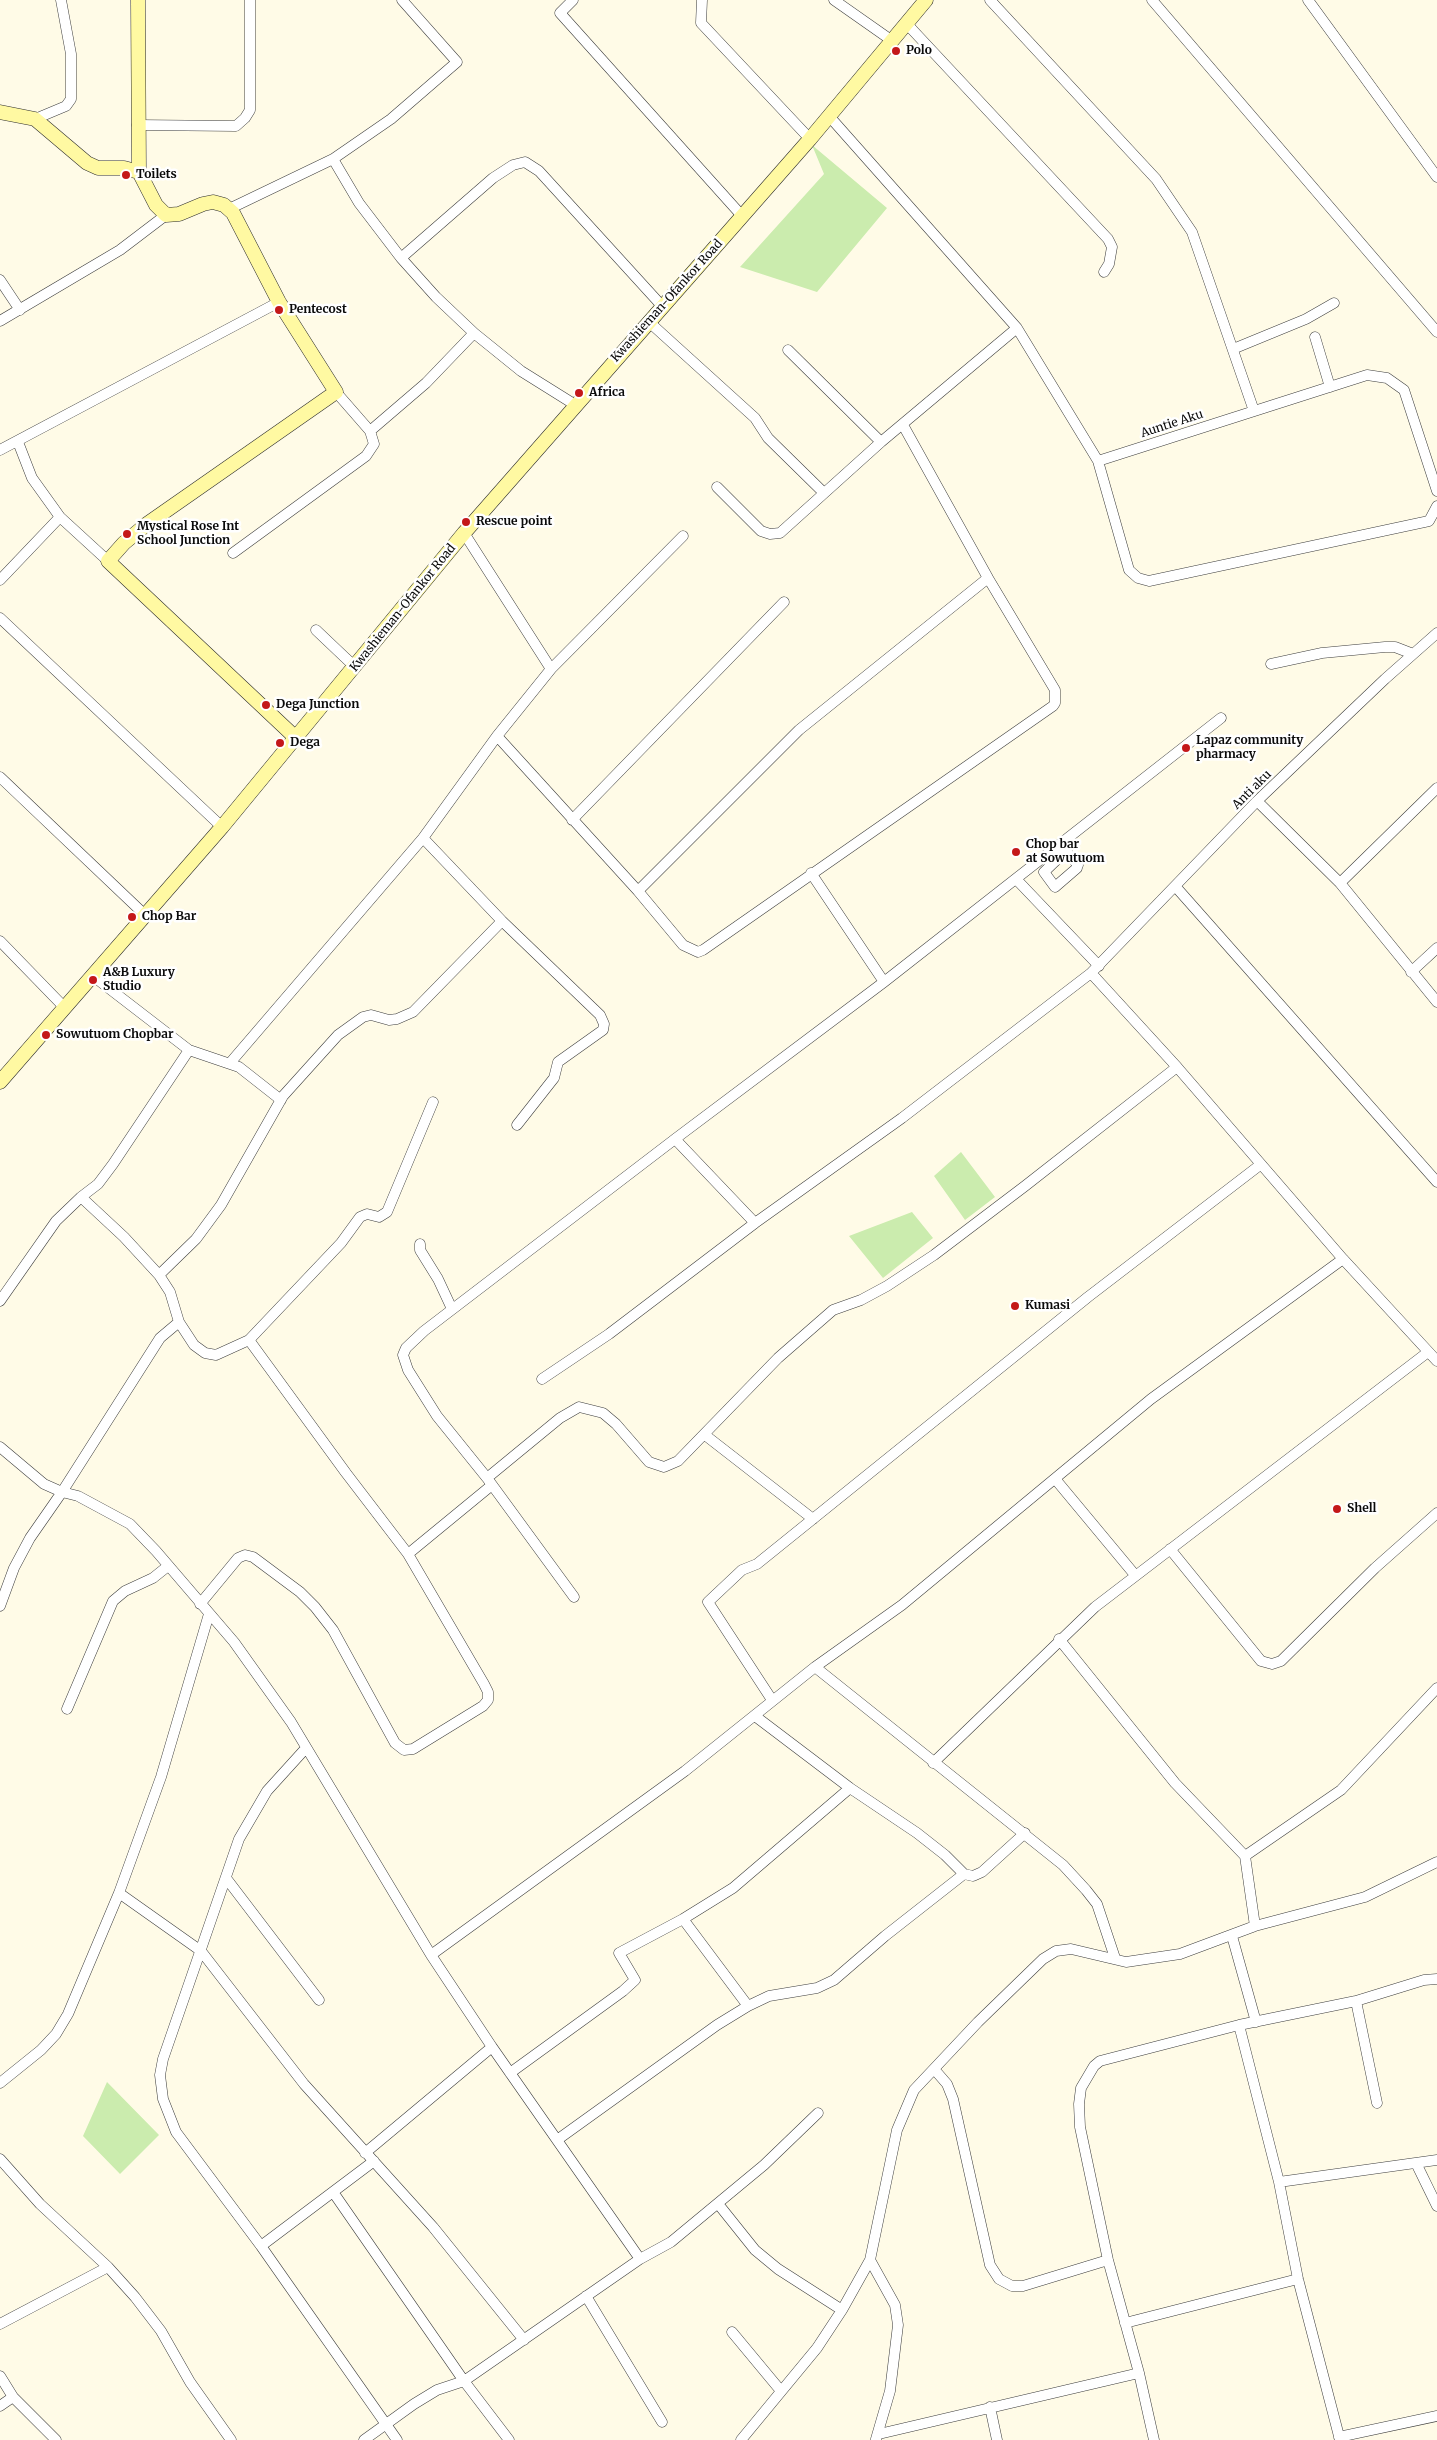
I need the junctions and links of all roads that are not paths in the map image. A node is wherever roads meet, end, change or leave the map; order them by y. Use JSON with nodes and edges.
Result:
{"nodes":[{"id":1,"x":61,"y":0,"type":"edge"},
{"id":2,"x":138,"y":0,"type":"edge"},
{"id":3,"x":250,"y":0,"type":"edge"},
{"id":4,"x":402,"y":0,"type":"edge"},
{"id":5,"x":573,"y":0,"type":"edge"},
{"id":6,"x":702,"y":0,"type":"edge"},
{"id":7,"x":834,"y":0,"type":"edge"},
{"id":8,"x":926,"y":0,"type":"edge"},
{"id":9,"x":990,"y":0,"type":"edge"},
{"id":10,"x":1152,"y":0,"type":"edge"},
{"id":11,"x":1308,"y":0,"type":"edge"},
{"id":12,"x":906,"y":23,"type":"junction"},
{"id":13,"x":891,"y":40,"type":"junction"},
{"id":14,"x":0,"y":112,"type":"edge"},
{"id":15,"x":828,"y":116,"type":"junction"},
{"id":16,"x":34,"y":119,"type":"junction"},
{"id":17,"x":138,"y":125,"type":"junction"},
{"id":18,"x":810,"y":139,"type":"junction"},
{"id":19,"x":332,"y":159,"type":"junction"},
{"id":20,"x":139,"y":172,"type":"junction"},
{"id":21,"x":1437,"y":177,"type":"edge"},
{"id":22,"x":229,"y":209,"type":"junction"},
{"id":23,"x":166,"y":215,"type":"junction"},
{"id":24,"x":742,"y":217,"type":"junction"},
{"id":25,"x":402,"y":258,"type":"junction"},
{"id":26,"x":1104,"y":272,"type":"dead end"},
{"id":27,"x":0,"y":280,"type":"edge"},
{"id":28,"x":280,"y":302,"type":"junction"},
{"id":29,"x":1334,"y":304,"type":"dead end"},
{"id":30,"x":662,"y":306,"type":"junction"},
{"id":31,"x":20,"y":310,"type":"junction"},
{"id":32,"x":0,"y":321,"type":"edge"},
{"id":33,"x":648,"y":321,"type":"junction"},
{"id":34,"x":1018,"y":328,"type":"junction"},
{"id":35,"x":1437,"y":332,"type":"edge"},
{"id":36,"x":474,"y":333,"type":"junction"},
{"id":37,"x":1315,"y":337,"type":"dead end"},
{"id":38,"x":1233,"y":348,"type":"junction"},
{"id":39,"x":788,"y":350,"type":"dead end"},
{"id":40,"x":1330,"y":387,"type":"junction"},
{"id":41,"x":336,"y":392,"type":"junction"},
{"id":42,"x":577,"y":406,"type":"junction"},
{"id":43,"x":1254,"y":411,"type":"junction"},
{"id":44,"x":903,"y":425,"type":"junction"},
{"id":45,"x":370,"y":431,"type":"junction"},
{"id":46,"x":18,"y":442,"type":"junction"},
{"id":47,"x":881,"y":442,"type":"junction"},
{"id":48,"x":0,"y":450,"type":"edge"},
{"id":49,"x":1098,"y":461,"type":"junction"},
{"id":50,"x":716,"y":487,"type":"dead end"},
{"id":51,"x":1437,"y":491,"type":"edge"},
{"id":52,"x":823,"y":492,"type":"junction"},
{"id":53,"x":1437,"y":506,"type":"edge"},
{"id":54,"x":60,"y":517,"type":"junction"},
{"id":55,"x":464,"y":533,"type":"junction"},
{"id":56,"x":683,"y":536,"type":"dead end"},
{"id":57,"x":233,"y":553,"type":"dead end"},
{"id":58,"x":108,"y":561,"type":"junction"},
{"id":59,"x":988,"y":578,"type":"junction"},
{"id":60,"x":0,"y":580,"type":"edge"},
{"id":61,"x":784,"y":602,"type":"dead end"},
{"id":62,"x":0,"y":618,"type":"edge"},
{"id":63,"x":316,"y":630,"type":"dead end"},
{"id":64,"x":1437,"y":632,"type":"edge"},
{"id":65,"x":1413,"y":654,"type":"junction"},
{"id":66,"x":1271,"y":664,"type":"dead end"},
{"id":67,"x":355,"y":667,"type":"junction"},
{"id":68,"x":551,"y":669,"type":"junction"},
{"id":69,"x":1221,"y":718,"type":"dead end"},
{"id":70,"x":497,"y":736,"type":"junction"},
{"id":71,"x":297,"y":739,"type":"junction"},
{"id":72,"x":0,"y":777,"type":"edge"},
{"id":73,"x":1437,"y":788,"type":"edge"},
{"id":74,"x":1257,"y":801,"type":"junction"},
{"id":75,"x":572,"y":820,"type":"junction"},
{"id":76,"x":222,"y":827,"type":"junction"},
{"id":77,"x":423,"y":838,"type":"junction"},
{"id":78,"x":811,"y":873,"type":"junction"},
{"id":79,"x":1016,"y":879,"type":"junction"},
{"id":80,"x":1340,"y":883,"type":"junction"},
{"id":81,"x":1175,"y":886,"type":"junction"},
{"id":82,"x":638,"y":891,"type":"junction"},
{"id":83,"x":145,"y":915,"type":"junction"},
{"id":84,"x":502,"y":921,"type":"junction"},
{"id":85,"x":0,"y":941,"type":"edge"},
{"id":86,"x":1437,"y":948,"type":"edge"},
{"id":87,"x":1095,"y":969,"type":"junction"},
{"id":88,"x":1411,"y":972,"type":"junction"},
{"id":89,"x":93,"y":976,"type":"junction"},
{"id":90,"x":884,"y":982,"type":"junction"},
{"id":91,"x":1437,"y":1002,"type":"edge"},
{"id":92,"x":64,"y":1007,"type":"junction"},
{"id":93,"x":189,"y":1050,"type":"junction"},
{"id":94,"x":230,"y":1063,"type":"junction"},
{"id":95,"x":1176,"y":1067,"type":"junction"},
{"id":96,"x":0,"y":1082,"type":"edge"},
{"id":97,"x":281,"y":1100,"type":"junction"},
{"id":98,"x":433,"y":1102,"type":"dead end"},
{"id":99,"x":517,"y":1125,"type":"dead end"},
{"id":100,"x":675,"y":1139,"type":"junction"},
{"id":101,"x":1260,"y":1165,"type":"junction"},
{"id":102,"x":1437,"y":1182,"type":"edge"},
{"id":103,"x":81,"y":1197,"type":"junction"},
{"id":104,"x":755,"y":1224,"type":"junction"},
{"id":105,"x":420,"y":1244,"type":"dead end"},
{"id":106,"x":1343,"y":1259,"type":"junction"},
{"id":107,"x":159,"y":1275,"type":"junction"},
{"id":108,"x":0,"y":1301,"type":"edge"},
{"id":109,"x":452,"y":1309,"type":"junction"},
{"id":110,"x":179,"y":1322,"type":"junction"},
{"id":111,"x":250,"y":1340,"type":"junction"},
{"id":112,"x":1428,"y":1352,"type":"junction"},
{"id":113,"x":1437,"y":1361,"type":"edge"},
{"id":114,"x":542,"y":1379,"type":"dead end"},
{"id":115,"x":705,"y":1435,"type":"junction"},
{"id":116,"x":0,"y":1447,"type":"edge"},
{"id":117,"x":1056,"y":1480,"type":"junction"},
{"id":118,"x":490,"y":1482,"type":"junction"},
{"id":119,"x":62,"y":1492,"type":"junction"},
{"id":120,"x":1437,"y":1513,"type":"edge"},
{"id":121,"x":813,"y":1519,"type":"junction"},
{"id":122,"x":1170,"y":1549,"type":"junction"},
{"id":123,"x":408,"y":1554,"type":"junction"},
{"id":124,"x":168,"y":1566,"type":"junction"},
{"id":125,"x":1135,"y":1575,"type":"junction"},
{"id":126,"x":574,"y":1597,"type":"dead end"},
{"id":127,"x":200,"y":1604,"type":"junction"},
{"id":128,"x":0,"y":1606,"type":"edge"},
{"id":129,"x":209,"y":1614,"type":"junction"},
{"id":130,"x":1059,"y":1639,"type":"junction"},
{"id":131,"x":815,"y":1667,"type":"junction"},
{"id":132,"x":1437,"y":1688,"type":"edge"},
{"id":133,"x":772,"y":1700,"type":"junction"},
{"id":134,"x":68,"y":1709,"type":"dead end"},
{"id":135,"x":755,"y":1716,"type":"junction"},
{"id":136,"x":306,"y":1748,"type":"junction"},
{"id":137,"x":933,"y":1763,"type":"junction"},
{"id":138,"x":850,"y":1788,"type":"junction"},
{"id":139,"x":1025,"y":1833,"type":"junction"},
{"id":140,"x":1245,"y":1856,"type":"junction"},
{"id":141,"x":1437,"y":1862,"type":"edge"},
{"id":142,"x":964,"y":1874,"type":"junction"},
{"id":143,"x":226,"y":1878,"type":"junction"},
{"id":144,"x":118,"y":1892,"type":"junction"},
{"id":145,"x":683,"y":1919,"type":"junction"},
{"id":146,"x":1255,"y":1926,"type":"junction"},
{"id":147,"x":1232,"y":1936,"type":"junction"},
{"id":148,"x":201,"y":1951,"type":"junction"},
{"id":149,"x":431,"y":1955,"type":"junction"},
{"id":150,"x":1115,"y":1958,"type":"junction"},
{"id":151,"x":1437,"y":1979,"type":"edge"},
{"id":152,"x":319,"y":2000,"type":"dead end"},
{"id":153,"x":1356,"y":2001,"type":"junction"},
{"id":154,"x":748,"y":2006,"type":"junction"},
{"id":155,"x":1256,"y":2022,"type":"junction"},
{"id":156,"x":1239,"y":2025,"type":"junction"},
{"id":157,"x":492,"y":2047,"type":"junction"},
{"id":158,"x":934,"y":2069,"type":"junction"},
{"id":159,"x":510,"y":2072,"type":"junction"},
{"id":160,"x":0,"y":2083,"type":"edge"},
{"id":161,"x":1377,"y":2102,"type":"dead end"},
{"id":162,"x":818,"y":2113,"type":"dead end"},
{"id":163,"x":556,"y":2140,"type":"junction"},
{"id":164,"x":365,"y":2153,"type":"junction"},
{"id":165,"x":0,"y":2159,"type":"edge"},
{"id":166,"x":1437,"y":2160,"type":"edge"},
{"id":167,"x":374,"y":2161,"type":"junction"},
{"id":168,"x":1416,"y":2163,"type":"junction"},
{"id":169,"x":1279,"y":2182,"type":"junction"},
{"id":170,"x":333,"y":2192,"type":"junction"},
{"id":171,"x":719,"y":2205,"type":"junction"},
{"id":172,"x":1437,"y":2206,"type":"edge"},
{"id":173,"x":261,"y":2246,"type":"junction"},
{"id":174,"x":640,"y":2259,"type":"junction"},
{"id":175,"x":870,"y":2260,"type":"junction"},
{"id":176,"x":1108,"y":2260,"type":"junction"},
{"id":177,"x":108,"y":2267,"type":"junction"},
{"id":178,"x":1298,"y":2278,"type":"junction"},
{"id":179,"x":586,"y":2296,"type":"junction"},
{"id":180,"x":842,"y":2310,"type":"junction"},
{"id":181,"x":1125,"y":2323,"type":"junction"},
{"id":182,"x":0,"y":2324,"type":"edge"},
{"id":183,"x":732,"y":2332,"type":"dead end"},
{"id":184,"x":524,"y":2340,"type":"junction"},
{"id":185,"x":1139,"y":2372,"type":"junction"},
{"id":186,"x":0,"y":2376,"type":"edge"},
{"id":187,"x":464,"y":2381,"type":"junction"},
{"id":188,"x":781,"y":2391,"type":"junction"},
{"id":189,"x":13,"y":2397,"type":"junction"},
{"id":190,"x":0,"y":2406,"type":"edge"},
{"id":191,"x":990,"y":2406,"type":"junction"},
{"id":192,"x":1437,"y":2416,"type":"edge"},
{"id":193,"x":662,"y":2422,"type":"dead end"},
{"id":194,"x":386,"y":2423,"type":"junction"},
{"id":195,"x":877,"y":2437,"type":"edge"},
{"id":196,"x":1340,"y":2439,"type":"edge"},
{"id":197,"x":56,"y":2440,"type":"edge"},
{"id":198,"x":231,"y":2440,"type":"edge"},
{"id":199,"x":364,"y":2440,"type":"edge"},
{"id":200,"x":397,"y":2440,"type":"edge"},
{"id":201,"x":509,"y":2440,"type":"edge"},
{"id":202,"x":741,"y":2440,"type":"edge"},
{"id":203,"x":997,"y":2440,"type":"edge"},
{"id":204,"x":1154,"y":2440,"type":"edge"}],
"edges":[{"from":1,"to":16,"type":"street"},
{"from":2,"to":17,"type":"main road"},
{"from":3,"to":17,"type":"street"},
{"from":4,"to":19,"type":"street"},
{"from":5,"to":24,"type":"street"},
{"from":6,"to":18,"type":"street"},
{"from":7,"to":13,"type":"street"},
{"from":8,"to":12,"type":"main road","name":"Kwashieman-Ofankor Road"},
{"from":9,"to":38,"type":"street"},
{"from":10,"to":35,"type":"street"},
{"from":11,"to":21,"type":"street"},
{"from":12,"to":13,"type":"main road","name":"Kwashieman-Ofankor Road"},
{"from":12,"to":26,"type":"street"},
{"from":13,"to":15,"type":"main road","name":"Kwashieman-Ofankor Road"},
{"from":14,"to":16,"type":"main road"},
{"from":15,"to":18,"type":"main road","name":"Kwashieman-Ofankor Road"},
{"from":15,"to":34,"type":"street"},
{"from":16,"to":20,"type":"main road"},
{"from":17,"to":20,"type":"main road"},
{"from":18,"to":24,"type":"main road","name":"Kwashieman-Ofankor Road"},
{"from":19,"to":22,"type":"street"},
{"from":19,"to":25,"type":"street"},
{"from":20,"to":23,"type":"main road"},
{"from":22,"to":23,"type":"main road"},
{"from":22,"to":28,"type":"main road"},
{"from":23,"to":31,"type":"street"},
{"from":24,"to":30,"type":"main road","name":"Kwashieman-Ofankor Road"},
{"from":25,"to":30,"type":"street"},
{"from":25,"to":36,"type":"street"},
{"from":27,"to":31,"type":"street"},
{"from":28,"to":41,"type":"main road"},
{"from":28,"to":46,"type":"street"},
{"from":29,"to":38,"type":"street"},
{"from":30,"to":33,"type":"main road","name":"Kwashieman-Ofankor Road"},
{"from":31,"to":32,"type":"street"},
{"from":33,"to":42,"type":"main road","name":"Kwashieman-Ofankor Road"},
{"from":33,"to":52,"type":"street"},
{"from":34,"to":44,"type":"street"},
{"from":34,"to":49,"type":"street"},
{"from":36,"to":42,"type":"street"},
{"from":36,"to":45,"type":"street"},
{"from":37,"to":40,"type":"street"},
{"from":38,"to":43,"type":"street"},
{"from":39,"to":47,"type":"street"},
{"from":40,"to":43,"type":"street","name":"Auntie Aku"},
{"from":40,"to":51,"type":"street","name":"Auntie Aku"},
{"from":41,"to":45,"type":"street"},
{"from":41,"to":58,"type":"main road"},
{"from":42,"to":55,"type":"main road","name":"Kwashieman-Ofankor Road"},
{"from":43,"to":49,"type":"street","name":"Auntie Aku"},
{"from":44,"to":47,"type":"street"},
{"from":44,"to":59,"type":"street"},
{"from":45,"to":57,"type":"street"},
{"from":46,"to":48,"type":"street"},
{"from":46,"to":54,"type":"street"},
{"from":47,"to":52,"type":"street"},
{"from":49,"to":53,"type":"street"},
{"from":50,"to":52,"type":"street"},
{"from":54,"to":58,"type":"street"},
{"from":54,"to":60,"type":"street"},
{"from":55,"to":67,"type":"main road","name":"Kwashieman-Ofankor Road"},
{"from":55,"to":68,"type":"street"},
{"from":56,"to":68,"type":"street"},
{"from":58,"to":71,"type":"main road"},
{"from":59,"to":78,"type":"street"},
{"from":59,"to":82,"type":"street"},
{"from":61,"to":75,"type":"street"},
{"from":62,"to":76,"type":"street"},
{"from":63,"to":67,"type":"street"},
{"from":64,"to":65,"type":"street","name":"Anti aku"},
{"from":65,"to":66,"type":"street"},
{"from":65,"to":74,"type":"street","name":"Anti aku"},
{"from":67,"to":71,"type":"main road","name":"Kwashieman-Ofankor Road"},
{"from":68,"to":70,"type":"street"},
{"from":69,"to":79,"type":"street"},
{"from":70,"to":75,"type":"street"},
{"from":70,"to":77,"type":"street"},
{"from":71,"to":76,"type":"main road","name":"Kwashieman-Ofankor Road"},
{"from":72,"to":83,"type":"street"},
{"from":73,"to":80,"type":"street"},
{"from":74,"to":80,"type":"street"},
{"from":74,"to":81,"type":"street","name":"Anti aku"},
{"from":75,"to":82,"type":"street"},
{"from":76,"to":83,"type":"main road","name":"Kwashieman-Ofankor Road"},
{"from":77,"to":84,"type":"street"},
{"from":77,"to":94,"type":"street"},
{"from":78,"to":82,"type":"street"},
{"from":78,"to":90,"type":"street"},
{"from":79,"to":87,"type":"street"},
{"from":79,"to":90,"type":"street"},
{"from":80,"to":88,"type":"street"},
{"from":81,"to":87,"type":"street","name":"Anti aku"},
{"from":81,"to":102,"type":"street"},
{"from":83,"to":89,"type":"main road","name":"Kwashieman-Ofankor Road"},
{"from":84,"to":97,"type":"street"},
{"from":84,"to":99,"type":"street"},
{"from":85,"to":92,"type":"street"},
{"from":86,"to":88,"type":"street"},
{"from":87,"to":95,"type":"street"},
{"from":87,"to":104,"type":"street","name":"Anti aku"},
{"from":88,"to":91,"type":"street"},
{"from":89,"to":92,"type":"main road","name":"Kwashieman-Ofankor Road"},
{"from":89,"to":93,"type":"street"},
{"from":90,"to":100,"type":"street"},
{"from":92,"to":96,"type":"main road","name":"Kwashieman-Ofankor Road"},
{"from":93,"to":94,"type":"street"},
{"from":93,"to":103,"type":"street"},
{"from":94,"to":97,"type":"street"},
{"from":95,"to":101,"type":"street"},
{"from":95,"to":115,"type":"street"},
{"from":97,"to":107,"type":"street"},
{"from":98,"to":111,"type":"street"},
{"from":100,"to":104,"type":"street"},
{"from":100,"to":109,"type":"street"},
{"from":101,"to":106,"type":"street"},
{"from":101,"to":121,"type":"street"},
{"from":103,"to":107,"type":"street"},
{"from":103,"to":108,"type":"street"},
{"from":104,"to":114,"type":"street","name":"Anti aku"},
{"from":105,"to":109,"type":"street"},
{"from":106,"to":112,"type":"street"},
{"from":106,"to":117,"type":"street"},
{"from":107,"to":110,"type":"street"},
{"from":109,"to":118,"type":"street"},
{"from":110,"to":111,"type":"street"},
{"from":110,"to":119,"type":"street"},
{"from":111,"to":123,"type":"street"},
{"from":112,"to":113,"type":"street"},
{"from":112,"to":122,"type":"street"},
{"from":115,"to":118,"type":"street"},
{"from":115,"to":121,"type":"street"},
{"from":116,"to":119,"type":"street"},
{"from":117,"to":125,"type":"street"},
{"from":117,"to":131,"type":"street"},
{"from":118,"to":123,"type":"street"},
{"from":118,"to":126,"type":"street"},
{"from":119,"to":124,"type":"street"},
{"from":119,"to":128,"type":"street"},
{"from":120,"to":122,"type":"street"},
{"from":121,"to":133,"type":"street"},
{"from":122,"to":125,"type":"street"},
{"from":123,"to":127,"type":"street"},
{"from":124,"to":127,"type":"street"},
{"from":124,"to":134,"type":"street"},
{"from":125,"to":130,"type":"street"},
{"from":127,"to":129,"type":"street"},
{"from":129,"to":136,"type":"street"},
{"from":129,"to":144,"type":"street"},
{"from":130,"to":137,"type":"street"},
{"from":130,"to":140,"type":"street"},
{"from":131,"to":133,"type":"street"},
{"from":131,"to":137,"type":"street"},
{"from":132,"to":140,"type":"street"},
{"from":133,"to":135,"type":"street"},
{"from":135,"to":138,"type":"street"},
{"from":135,"to":149,"type":"street"},
{"from":136,"to":143,"type":"street"},
{"from":136,"to":149,"type":"street"},
{"from":137,"to":139,"type":"street"},
{"from":138,"to":142,"type":"street"},
{"from":138,"to":145,"type":"street"},
{"from":139,"to":142,"type":"street"},
{"from":139,"to":150,"type":"street"},
{"from":140,"to":146,"type":"street"},
{"from":141,"to":146,"type":"street"},
{"from":142,"to":154,"type":"street"},
{"from":143,"to":148,"type":"street"},
{"from":143,"to":152,"type":"street"},
{"from":144,"to":148,"type":"street"},
{"from":144,"to":160,"type":"street"},
{"from":145,"to":154,"type":"street"},
{"from":145,"to":159,"type":"street"},
{"from":146,"to":147,"type":"street"},
{"from":147,"to":150,"type":"street"},
{"from":147,"to":155,"type":"street"},
{"from":148,"to":164,"type":"street"},
{"from":148,"to":173,"type":"street"},
{"from":149,"to":157,"type":"street"},
{"from":150,"to":158,"type":"street"},
{"from":151,"to":153,"type":"street"},
{"from":153,"to":155,"type":"street"},
{"from":153,"to":161,"type":"street"},
{"from":154,"to":163,"type":"street"},
{"from":155,"to":156,"type":"street"},
{"from":156,"to":169,"type":"street"},
{"from":156,"to":176,"type":"street"},
{"from":157,"to":159,"type":"street"},
{"from":157,"to":164,"type":"street"},
{"from":158,"to":175,"type":"street"},
{"from":158,"to":176,"type":"street"},
{"from":159,"to":163,"type":"street"},
{"from":162,"to":171,"type":"street"},
{"from":163,"to":174,"type":"street"},
{"from":164,"to":167,"type":"street"},
{"from":165,"to":177,"type":"street"},
{"from":166,"to":168,"type":"street"},
{"from":167,"to":170,"type":"street"},
{"from":167,"to":184,"type":"street"},
{"from":168,"to":169,"type":"street"},
{"from":168,"to":172,"type":"street"},
{"from":169,"to":178,"type":"street"},
{"from":170,"to":173,"type":"street"},
{"from":170,"to":187,"type":"street"},
{"from":171,"to":174,"type":"street"},
{"from":171,"to":180,"type":"street"},
{"from":173,"to":194,"type":"street"},
{"from":174,"to":179,"type":"street"},
{"from":175,"to":180,"type":"street"},
{"from":175,"to":195,"type":"street"},
{"from":176,"to":181,"type":"street"},
{"from":177,"to":182,"type":"street"},
{"from":177,"to":198,"type":"street"},
{"from":178,"to":181,"type":"street"},
{"from":178,"to":196,"type":"street"},
{"from":179,"to":184,"type":"street"},
{"from":179,"to":193,"type":"street"},
{"from":180,"to":188,"type":"street"},
{"from":181,"to":185,"type":"street"},
{"from":183,"to":188,"type":"street"},
{"from":184,"to":187,"type":"street"},
{"from":185,"to":191,"type":"street"},
{"from":185,"to":204,"type":"street"},
{"from":186,"to":189,"type":"street"},
{"from":187,"to":194,"type":"street"},
{"from":187,"to":201,"type":"street"},
{"from":188,"to":202,"type":"street"},
{"from":189,"to":190,"type":"street"},
{"from":189,"to":197,"type":"street"},
{"from":191,"to":195,"type":"street"},
{"from":191,"to":203,"type":"street"},
{"from":192,"to":196,"type":"street"},
{"from":194,"to":199,"type":"street"},
{"from":194,"to":200,"type":"street"}]}
